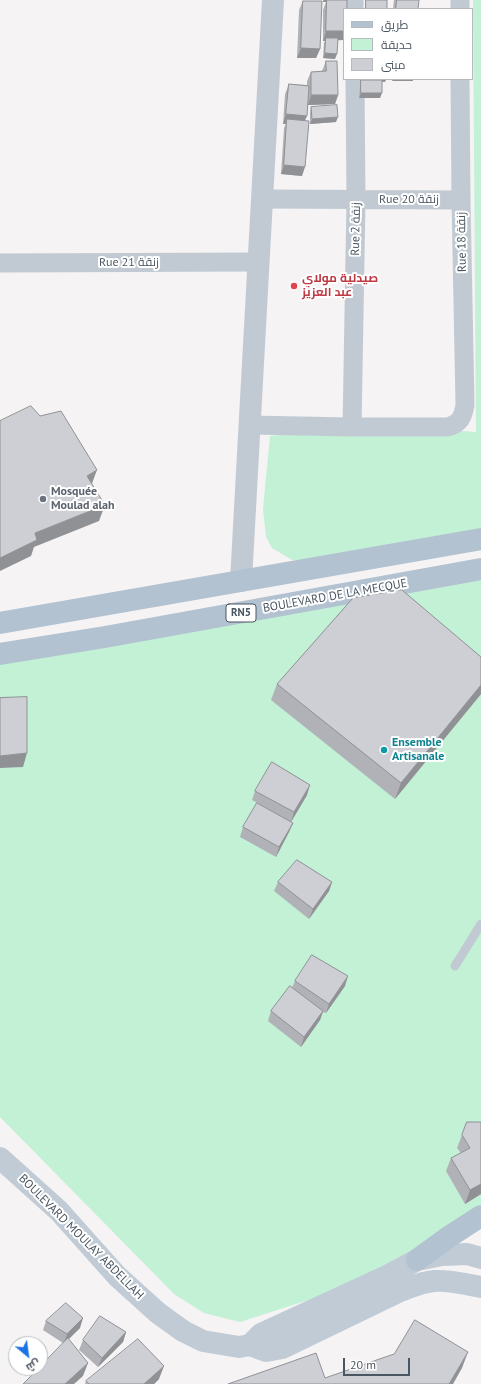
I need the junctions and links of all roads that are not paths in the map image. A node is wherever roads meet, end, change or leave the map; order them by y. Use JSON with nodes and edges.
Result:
{"nodes":[{"id":1,"x":273,"y":0,"type":"edge"},
{"id":2,"x":355,"y":80,"type":"edge"},
{"id":3,"x":460,"y":80,"type":"edge"},
{"id":4,"x":262,"y":200,"type":"junction"},
{"id":5,"x":356,"y":200,"type":"junction"},
{"id":6,"x":461,"y":200,"type":"junction"},
{"id":7,"x":258,"y":262,"type":"junction"},
{"id":8,"x":0,"y":263,"type":"edge"},
{"id":9,"x":250,"y":425,"type":"junction"},
{"id":10,"x":352,"y":428,"type":"junction"},
{"id":11,"x":481,"y":539,"type":"edge"},
{"id":12,"x":481,"y":569,"type":"edge"},
{"id":13,"x":251,"y":579,"type":"junction"},
{"id":14,"x":212,"y":586,"type":"junction"},
{"id":15,"x":266,"y":608,"type":"junction"},
{"id":16,"x":216,"y":617,"type":"junction"},
{"id":17,"x":0,"y":623,"type":"edge"},
{"id":18,"x":0,"y":654,"type":"edge"},
{"id":19,"x":481,"y":924,"type":"edge"},
{"id":20,"x":455,"y":966,"type":"dead end"},
{"id":21,"x":0,"y":1158,"type":"edge"},
{"id":22,"x":481,"y":1216,"type":"edge"},
{"id":23,"x":481,"y":1258,"type":"edge"},
{"id":24,"x":417,"y":1260,"type":"junction"},
{"id":25,"x":481,"y":1287,"type":"edge"},
{"id":26,"x":362,"y":1298,"type":"junction"}],
"edges":[{"from":1,"to":4,"type":"street"},
{"from":2,"to":5,"type":"street","name":"Rue 2 زنقة"},
{"from":3,"to":6,"type":"street","name":"Rue 18 زنقة"},
{"from":4,"to":5,"type":"street","name":"Rue 20 زنقة"},
{"from":4,"to":7,"type":"street"},
{"from":5,"to":6,"type":"street","name":"Rue 20 زنقة"},
{"from":5,"to":10,"type":"street","name":"Rue 2 زنقة"},
{"from":6,"to":10,"type":"street","name":"Rue 18 زنقة"},
{"from":7,"to":8,"type":"street","name":"Rue 21 زنقة"},
{"from":7,"to":9,"type":"street"},
{"from":9,"to":10,"type":"street"},
{"from":9,"to":13,"type":"street"},
{"from":11,"to":13,"type":"main road"},
{"from":12,"to":15,"type":"main road","name":"BOULEVARD DE LA MECQUE","number":"RN5"},
{"from":13,"to":14,"type":"main road"},
{"from":13,"to":15,"type":"main road"},
{"from":14,"to":16,"type":"main road"},
{"from":14,"to":17,"type":"main road"},
{"from":15,"to":16,"type":"main road","name":"BOULEVARD DE LA MECQUE","number":"RN5"},
{"from":16,"to":18,"type":"main road","name":"BOULEVARD DE LA MECQUE","number":"RN5"},
{"from":19,"to":20,"type":"lane"},
{"from":21,"to":26,"type":"main road","name":"BOULEVARD MOULAY ABDELLAH"},
{"from":22,"to":24,"type":"main road"},
{"from":23,"to":24,"type":"main road"},
{"from":24,"to":26,"type":"main road"},
{"from":25,"to":26,"type":"main road"}]}
